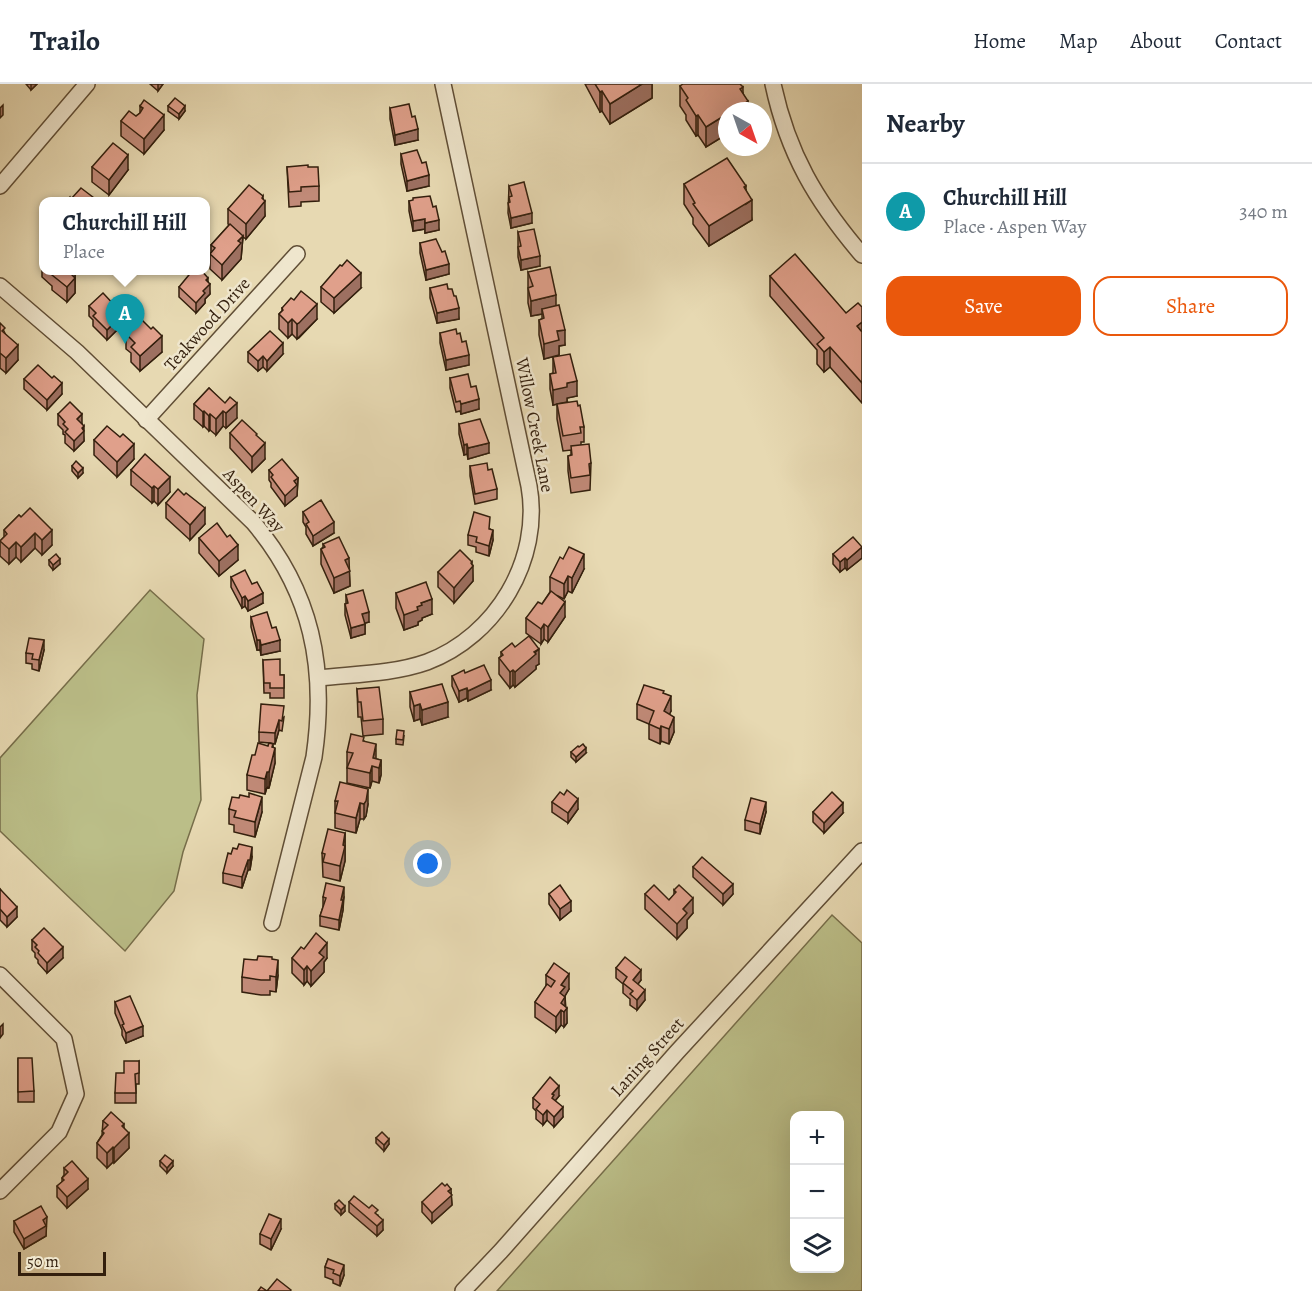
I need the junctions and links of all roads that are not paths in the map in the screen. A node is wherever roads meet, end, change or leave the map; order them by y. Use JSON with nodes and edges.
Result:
{"nodes":[{"id":1,"x":87,"y":84,"type":"edge"},
{"id":2,"x":443,"y":84,"type":"edge"},
{"id":3,"x":773,"y":84,"type":"edge"},
{"id":4,"x":0,"y":186,"type":"edge"},
{"id":5,"x":297,"y":254,"type":"dead end"},
{"id":6,"x":862,"y":255,"type":"edge"},
{"id":7,"x":0,"y":286,"type":"edge"},
{"id":8,"x":146,"y":420,"type":"junction"},
{"id":9,"x":318,"y":678,"type":"junction"},
{"id":10,"x":862,"y":851,"type":"edge"},
{"id":11,"x":272,"y":923,"type":"dead end"},
{"id":12,"x":0,"y":975,"type":"edge"},
{"id":13,"x":0,"y":1191,"type":"edge"},
{"id":14,"x":463,"y":1291,"type":"edge"}],
"edges":[{"from":1,"to":4,"type":"street"},
{"from":2,"to":9,"type":"street","name":"Willow Creek Lane"},
{"from":3,"to":6,"type":"street"},
{"from":5,"to":8,"type":"street","name":"Teakwood Drive"},
{"from":7,"to":8,"type":"street","name":"Aspen Way"},
{"from":8,"to":9,"type":"street","name":"Aspen Way"},
{"from":9,"to":11,"type":"street","name":"Aspen Way"},
{"from":10,"to":14,"type":"street","name":"Laning Street"},
{"from":12,"to":13,"type":"street"}]}
